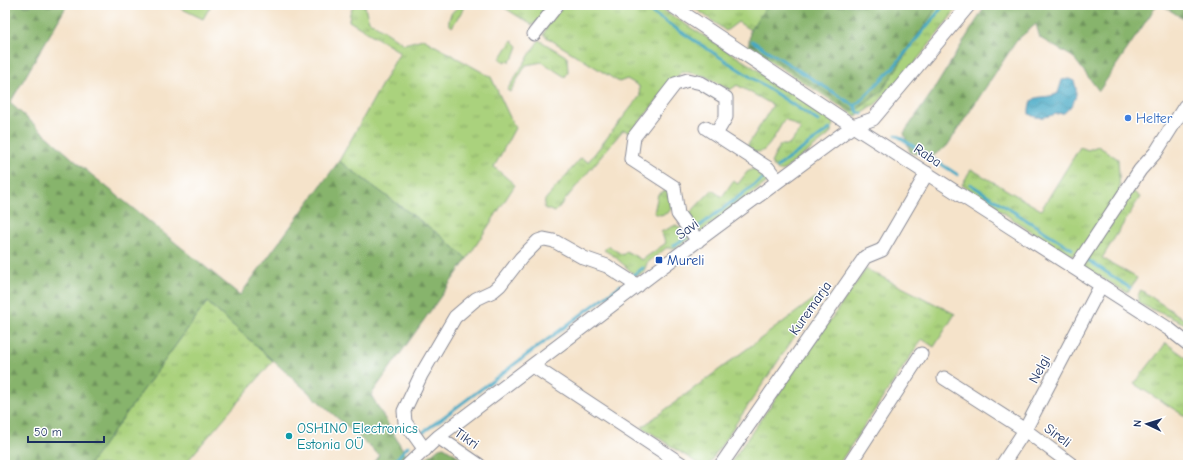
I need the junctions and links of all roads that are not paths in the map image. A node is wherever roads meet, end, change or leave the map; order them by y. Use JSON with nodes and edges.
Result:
{"nodes":[{"id":1,"x":557,"y":5,"type":"edge"},
{"id":2,"x":671,"y":5,"type":"edge"},
{"id":3,"x":969,"y":5,"type":"edge"},
{"id":4,"x":534,"y":34,"type":"dead end"},
{"id":5,"x":1185,"y":106,"type":"dead end"},
{"id":6,"x":853,"y":126,"type":"junction"},
{"id":7,"x":927,"y":173,"type":"junction"},
{"id":8,"x":778,"y":181,"type":"junction"},
{"id":9,"x":698,"y":241,"type":"junction"},
{"id":10,"x":1075,"y":268,"type":"junction"},
{"id":11,"x":638,"y":286,"type":"junction"},
{"id":12,"x":1101,"y":286,"type":"junction"},
{"id":13,"x":1169,"y":329,"type":"junction"},
{"id":14,"x":1188,"y":337,"type":"edge"},
{"id":15,"x":1188,"y":344,"type":"edge"},
{"id":16,"x":922,"y":354,"type":"dead end"},
{"id":17,"x":533,"y":366,"type":"junction"},
{"id":18,"x":944,"y":378,"type":"dead end"},
{"id":19,"x":1025,"y":430,"type":"junction"},
{"id":20,"x":438,"y":438,"type":"junction"},
{"id":21,"x":425,"y":450,"type":"junction"},
{"id":22,"x":408,"y":465,"type":"edge"},
{"id":23,"x":479,"y":465,"type":"edge"},
{"id":24,"x":683,"y":465,"type":"edge"},
{"id":25,"x":721,"y":465,"type":"edge"},
{"id":26,"x":849,"y":465,"type":"edge"},
{"id":27,"x":1002,"y":465,"type":"edge"},
{"id":28,"x":1072,"y":465,"type":"edge"}],
"edges":[{"from":1,"to":4,"type":"street"},
{"from":2,"to":6,"type":"street","name":"Raba"},
{"from":3,"to":6,"type":"street","name":"Savi"},
{"from":5,"to":10,"type":"street"},
{"from":6,"to":7,"type":"street","name":"Raba"},
{"from":6,"to":8,"type":"street","name":"Savi"},
{"from":7,"to":10,"type":"street","name":"Raba"},
{"from":7,"to":25,"type":"street","name":"Kuremarja"},
{"from":8,"to":9,"type":"street","name":"Savi"},
{"from":8,"to":9,"type":"street"},
{"from":9,"to":11,"type":"street","name":"Savi"},
{"from":10,"to":12,"type":"street","name":"Raba"},
{"from":11,"to":17,"type":"street","name":"Savi"},
{"from":11,"to":21,"type":"street"},
{"from":12,"to":13,"type":"street","name":"Raba"},
{"from":12,"to":19,"type":"street","name":"Nelgi"},
{"from":13,"to":14,"type":"street","name":"Raba"},
{"from":13,"to":15,"type":"street","name":"Raba"},
{"from":16,"to":26,"type":"street"},
{"from":17,"to":20,"type":"street","name":"Savi"},
{"from":17,"to":24,"type":"street"},
{"from":18,"to":19,"type":"street","name":"Sireli"},
{"from":19,"to":27,"type":"street","name":"Nelgi"},
{"from":19,"to":28,"type":"street","name":"Sireli"},
{"from":20,"to":21,"type":"street","name":"Savi"},
{"from":20,"to":23,"type":"street","name":"Tikri"},
{"from":21,"to":22,"type":"street","name":"Savi"}]}
